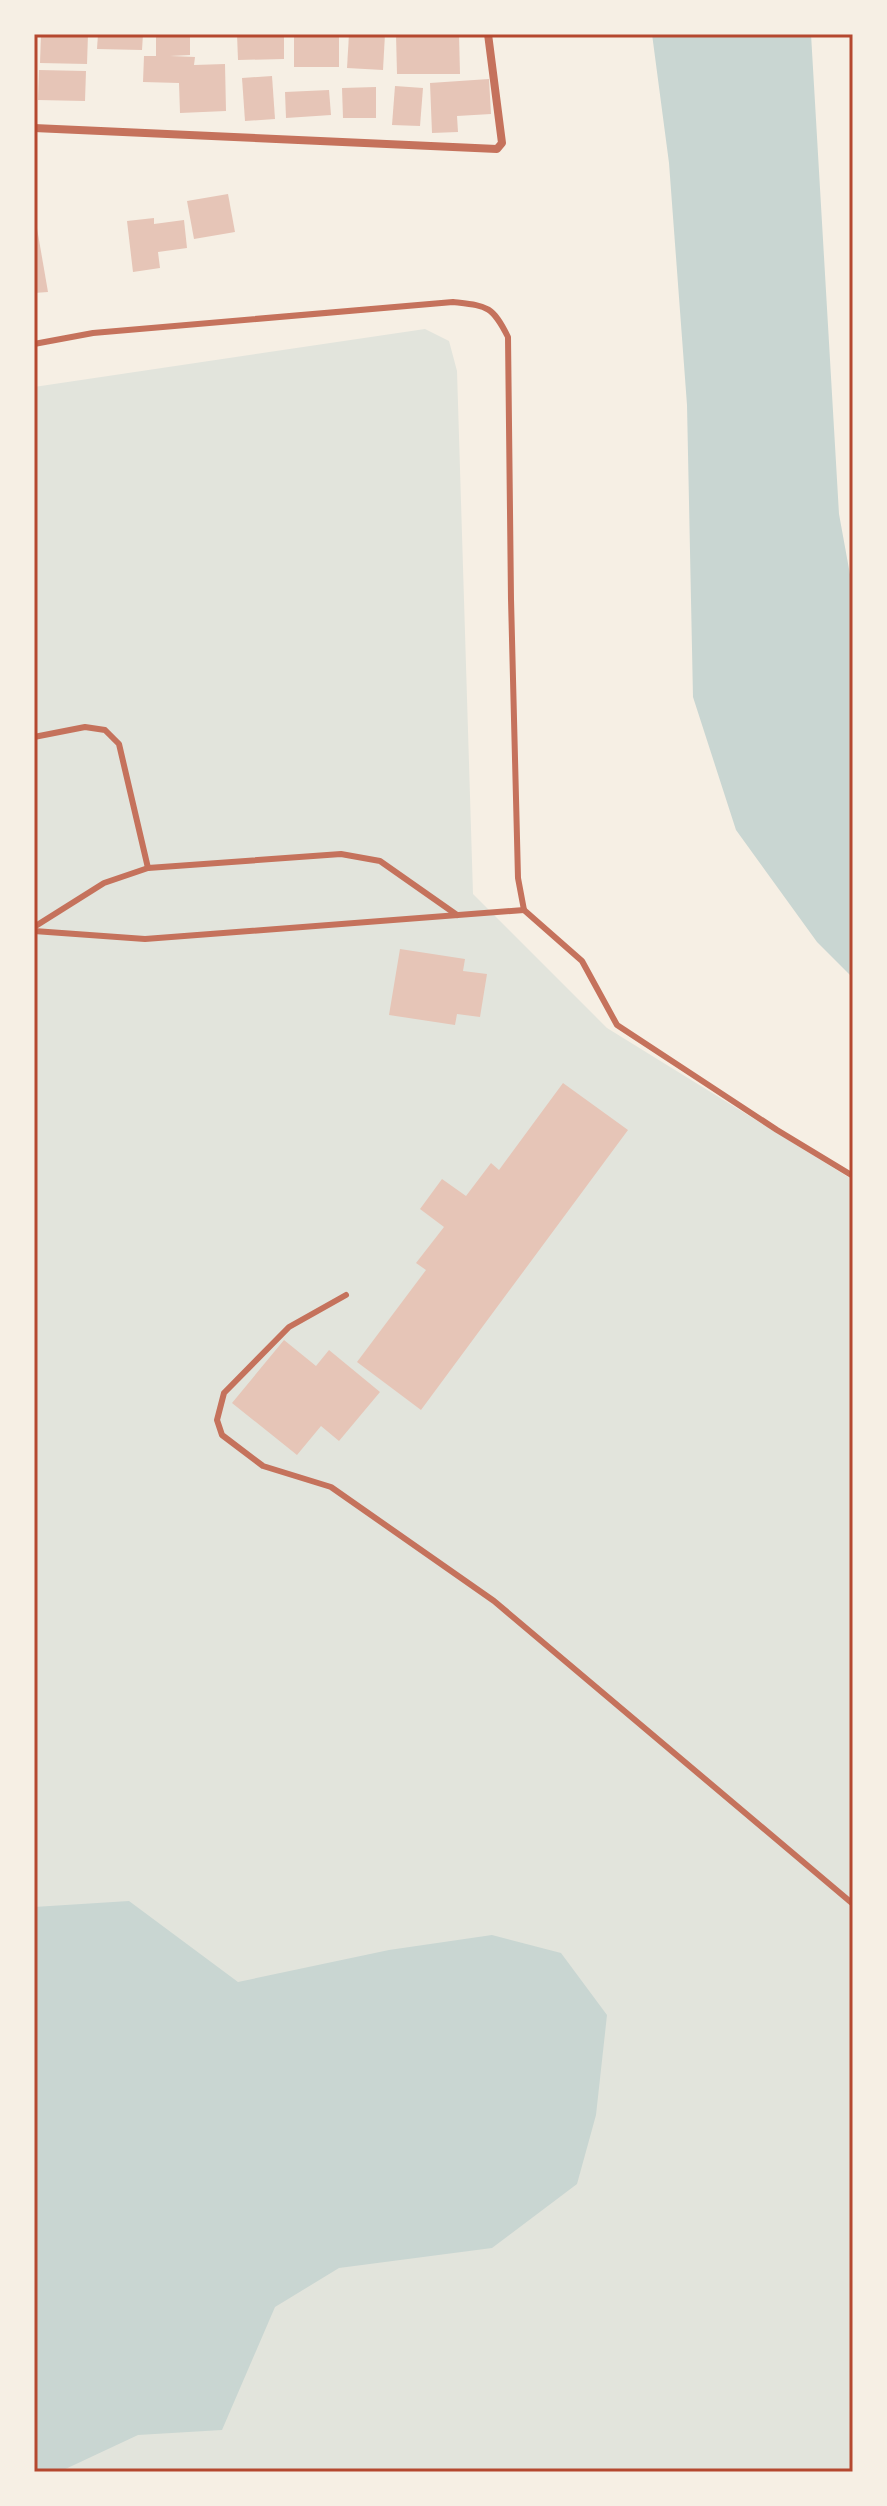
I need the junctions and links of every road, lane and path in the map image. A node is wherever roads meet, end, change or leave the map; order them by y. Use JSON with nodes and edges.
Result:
{"nodes":[{"id":1,"x":488,"y":34,"type":"edge"},
{"id":2,"x":34,"y":128,"type":"edge"},
{"id":3,"x":34,"y":344,"type":"edge"},
{"id":4,"x":34,"y":737,"type":"edge"},
{"id":5,"x":148,"y":868,"type":"junction"},
{"id":6,"x":524,"y":910,"type":"junction"},
{"id":7,"x":457,"y":915,"type":"junction"},
{"id":8,"x":34,"y":929,"type":"edge"},
{"id":9,"x":853,"y":1176,"type":"edge"},
{"id":10,"x":346,"y":1295,"type":"dead end"},
{"id":11,"x":853,"y":1904,"type":"edge"}],
"edges":[{"from":1,"to":2,"type":"street"},
{"from":3,"to":6,"type":"lane"},
{"from":4,"to":5,"type":"lane"},
{"from":5,"to":7,"type":"lane"},
{"from":5,"to":8,"type":"lane"},
{"from":6,"to":7,"type":"lane"},
{"from":6,"to":9,"type":"lane"},
{"from":7,"to":8,"type":"lane"},
{"from":10,"to":11,"type":"lane"}]}
